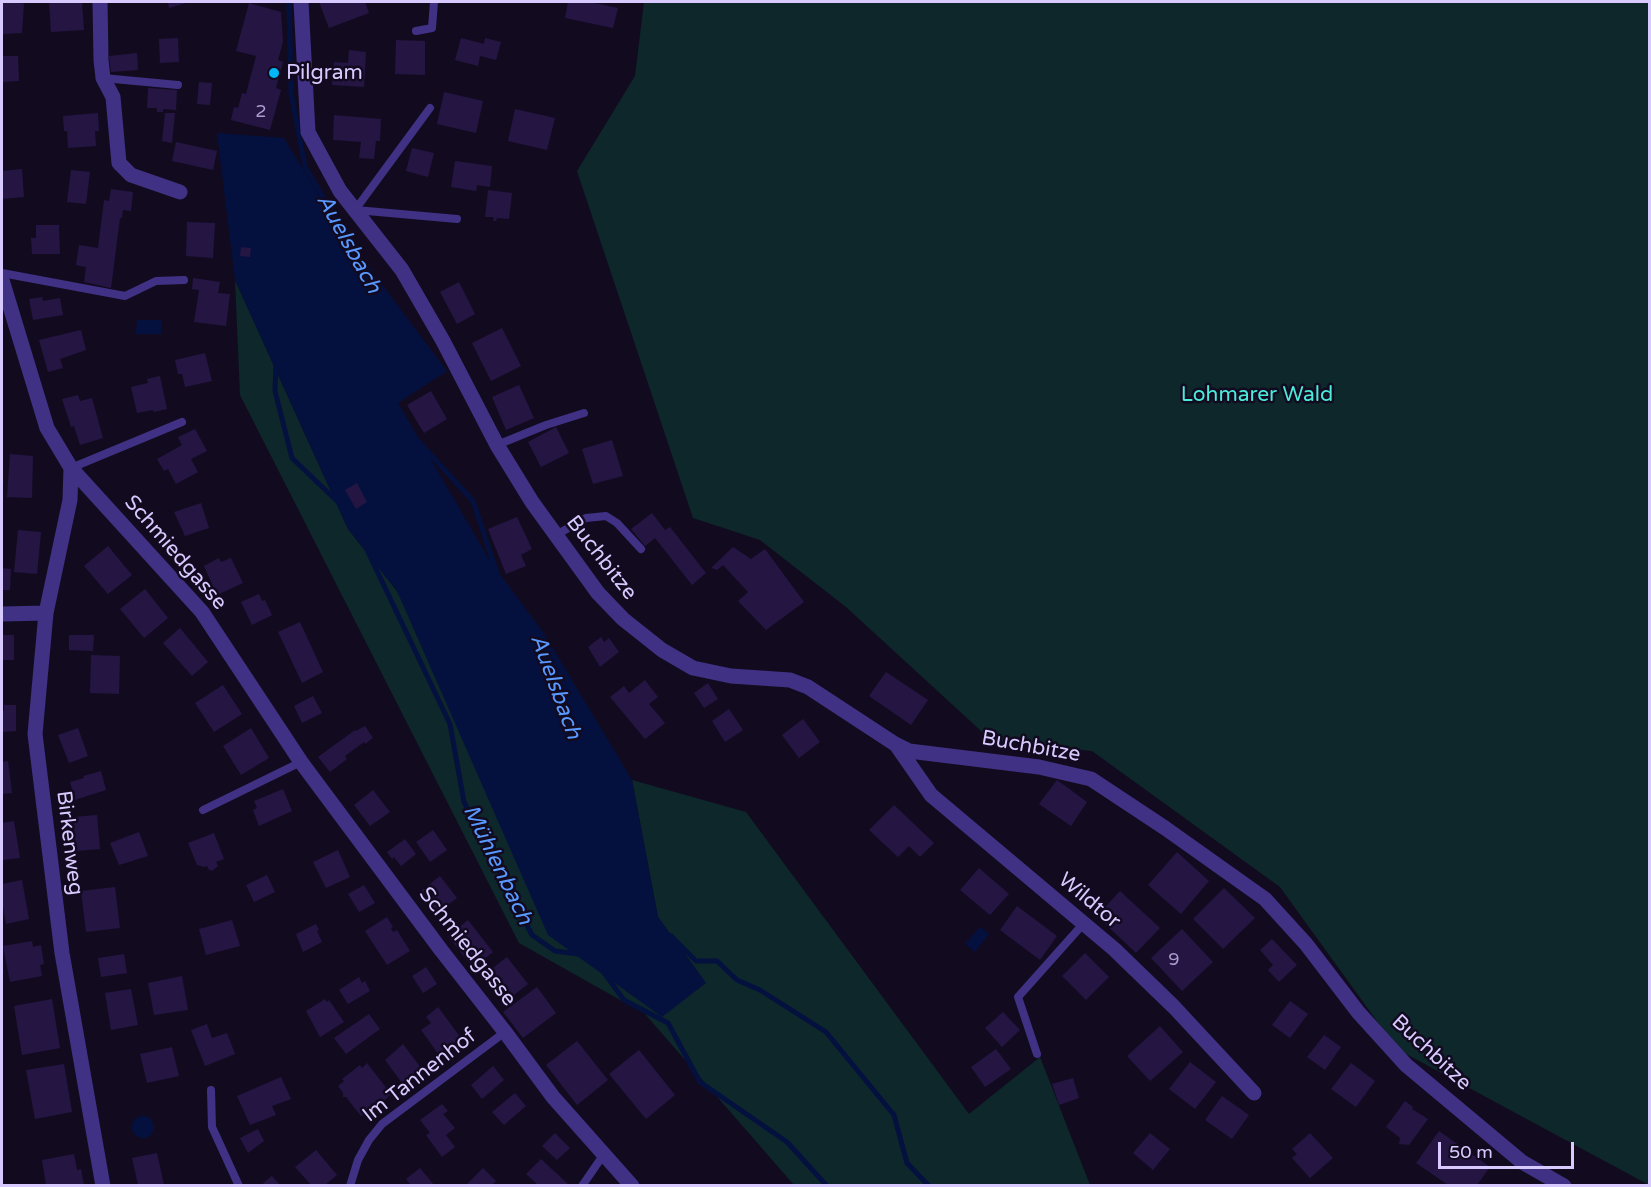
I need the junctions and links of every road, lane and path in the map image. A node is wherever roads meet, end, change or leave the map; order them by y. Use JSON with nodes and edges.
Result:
{"nodes":[{"id":1,"x":100,"y":2,"type":"edge"},
{"id":2,"x":302,"y":2,"type":"edge"},
{"id":3,"x":434,"y":2,"type":"edge"},
{"id":4,"x":416,"y":31,"type":"dead end"},
{"id":5,"x":103,"y":78,"type":"junction"},
{"id":6,"x":178,"y":85,"type":"dead end"},
{"id":7,"x":429,"y":108,"type":"dead end"},
{"id":8,"x":180,"y":192,"type":"dead end"},
{"id":9,"x":355,"y":210,"type":"junction"},
{"id":10,"x":457,"y":219,"type":"dead end"},
{"id":11,"x":2,"y":273,"type":"edge"},
{"id":12,"x":2,"y":280,"type":"edge"},
{"id":13,"x":184,"y":280,"type":"dead end"},
{"id":14,"x":584,"y":413,"type":"dead end"},
{"id":15,"x":182,"y":422,"type":"dead end"},
{"id":16,"x":497,"y":445,"type":"junction"},
{"id":17,"x":71,"y":468,"type":"junction"},
{"id":18,"x":556,"y":535,"type":"junction"},
{"id":19,"x":641,"y":549,"type":"dead end"},
{"id":20,"x":2,"y":614,"type":"edge"},
{"id":21,"x":46,"y":614,"type":"junction"},
{"id":22,"x":895,"y":744,"type":"junction"},
{"id":23,"x":301,"y":762,"type":"junction"},
{"id":24,"x":203,"y":810,"type":"dead end"},
{"id":25,"x":1084,"y":923,"type":"junction"},
{"id":26,"x":505,"y":1032,"type":"junction"},
{"id":27,"x":1037,"y":1054,"type":"dead end"},
{"id":28,"x":211,"y":1090,"type":"dead end"},
{"id":29,"x":1254,"y":1093,"type":"dead end"},
{"id":30,"x":604,"y":1154,"type":"junction"},
{"id":31,"x":103,"y":1185,"type":"edge"},
{"id":32,"x":239,"y":1185,"type":"edge"},
{"id":33,"x":350,"y":1185,"type":"edge"},
{"id":34,"x":582,"y":1185,"type":"edge"},
{"id":35,"x":632,"y":1185,"type":"edge"},
{"id":36,"x":1564,"y":1185,"type":"edge"}],
"edges":[{"from":1,"to":5,"type":"street"},
{"from":2,"to":9,"type":"street","name":"Buchbitze"},
{"from":3,"to":4,"type":"lane"},
{"from":5,"to":6,"type":"lane"},
{"from":5,"to":8,"type":"street"},
{"from":7,"to":9,"type":"lane"},
{"from":9,"to":10,"type":"lane"},
{"from":9,"to":16,"type":"street","name":"Buchbitze"},
{"from":11,"to":13,"type":"lane"},
{"from":12,"to":17,"type":"street","name":"Schmiedgasse"},
{"from":14,"to":16,"type":"lane"},
{"from":15,"to":17,"type":"lane"},
{"from":16,"to":18,"type":"street","name":"Buchbitze"},
{"from":17,"to":21,"type":"street","name":"Birkenweg"},
{"from":17,"to":23,"type":"street","name":"Schmiedgasse"},
{"from":18,"to":19,"type":"lane"},
{"from":18,"to":22,"type":"street","name":"Buchbitze"},
{"from":20,"to":21,"type":"street"},
{"from":21,"to":31,"type":"street","name":"Birkenweg"},
{"from":22,"to":25,"type":"street","name":"Wildtor"},
{"from":22,"to":36,"type":"street","name":"Buchbitze"},
{"from":23,"to":24,"type":"lane"},
{"from":23,"to":26,"type":"street","name":"Schmiedgasse"},
{"from":25,"to":27,"type":"lane"},
{"from":25,"to":29,"type":"street","name":"Wildtor"},
{"from":26,"to":30,"type":"street","name":"Schmiedgasse"},
{"from":26,"to":33,"type":"lane","name":"Im Tannenhof"},
{"from":28,"to":32,"type":"lane"},
{"from":30,"to":34,"type":"lane"},
{"from":30,"to":35,"type":"street","name":"Schmiedgasse"}]}
